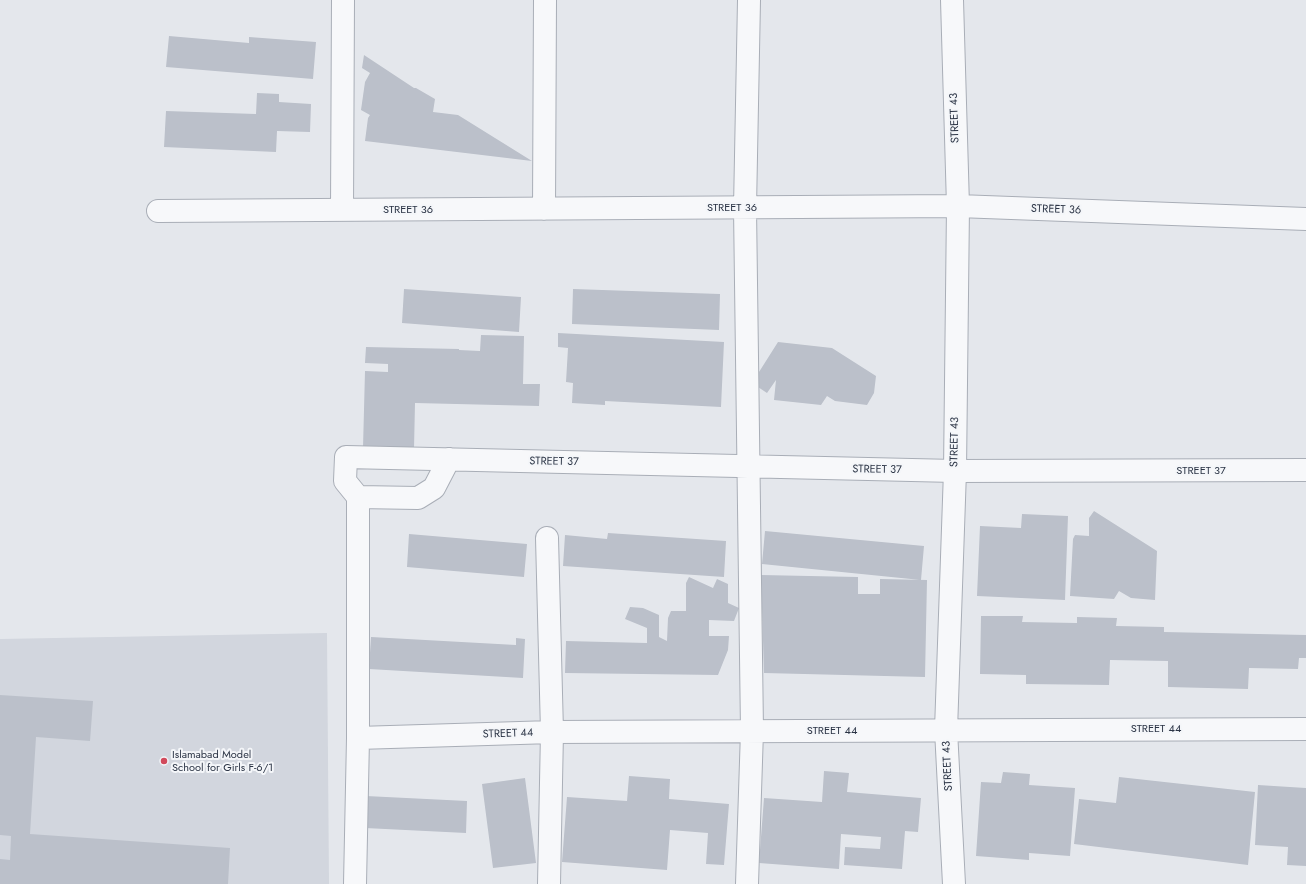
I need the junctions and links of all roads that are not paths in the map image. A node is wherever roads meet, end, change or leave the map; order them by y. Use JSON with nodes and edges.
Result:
{"nodes":[{"id":1,"x":343,"y":0,"type":"edge"},
{"id":2,"x":545,"y":0,"type":"edge"},
{"id":3,"x":749,"y":0,"type":"edge"},
{"id":4,"x":952,"y":0,"type":"edge"},
{"id":5,"x":958,"y":206,"type":"junction"},
{"id":6,"x":745,"y":208,"type":"junction"},
{"id":7,"x":544,"y":209,"type":"junction"},
{"id":8,"x":342,"y":210,"type":"junction"},
{"id":9,"x":158,"y":211,"type":"dead end"},
{"id":10,"x":1306,"y":219,"type":"edge"},
{"id":11,"x":449,"y":459,"type":"junction"},
{"id":12,"x":748,"y":466,"type":"junction"},
{"id":13,"x":1306,"y":470,"type":"edge"},
{"id":14,"x":955,"y":471,"type":"junction"},
{"id":15,"x":358,"y":497,"type":"junction"},
{"id":16,"x":547,"y":538,"type":"dead end"},
{"id":17,"x":1306,"y":729,"type":"edge"},
{"id":18,"x":946,"y":730,"type":"junction"},
{"id":19,"x":752,"y":731,"type":"junction"},
{"id":20,"x":552,"y":732,"type":"junction"},
{"id":21,"x":358,"y":738,"type":"junction"},
{"id":22,"x":355,"y":884,"type":"edge"},
{"id":23,"x":550,"y":884,"type":"edge"},
{"id":24,"x":747,"y":884,"type":"edge"},
{"id":25,"x":954,"y":884,"type":"edge"}],
"edges":[{"from":1,"to":8,"type":"street"},
{"from":2,"to":7,"type":"street"},
{"from":3,"to":6,"type":"street"},
{"from":4,"to":5,"type":"street","name":"STREET 43"},
{"from":5,"to":6,"type":"street","name":"STREET 36"},
{"from":5,"to":10,"type":"street","name":"STREET 36"},
{"from":5,"to":14,"type":"street","name":"STREET 43"},
{"from":6,"to":7,"type":"street","name":"STREET 36"},
{"from":6,"to":12,"type":"street"},
{"from":7,"to":8,"type":"street","name":"STREET 36"},
{"from":8,"to":9,"type":"street","name":"STREET 36"},
{"from":11,"to":12,"type":"street","name":"STREET 37"},
{"from":11,"to":15,"type":"street"},
{"from":11,"to":15,"type":"street","name":"STREET 37"},
{"from":12,"to":14,"type":"street","name":"STREET 37"},
{"from":12,"to":19,"type":"street"},
{"from":13,"to":14,"type":"street","name":"STREET 37"},
{"from":14,"to":18,"type":"street","name":"STREET 43"},
{"from":15,"to":21,"type":"street"},
{"from":16,"to":20,"type":"street"},
{"from":17,"to":18,"type":"street","name":"STREET 44"},
{"from":18,"to":19,"type":"street","name":"STREET 44"},
{"from":18,"to":25,"type":"street","name":"STREET 43"},
{"from":19,"to":20,"type":"street","name":"STREET 44"},
{"from":19,"to":24,"type":"street"},
{"from":20,"to":21,"type":"street","name":"STREET 44"},
{"from":20,"to":23,"type":"street"},
{"from":21,"to":22,"type":"street"}]}
